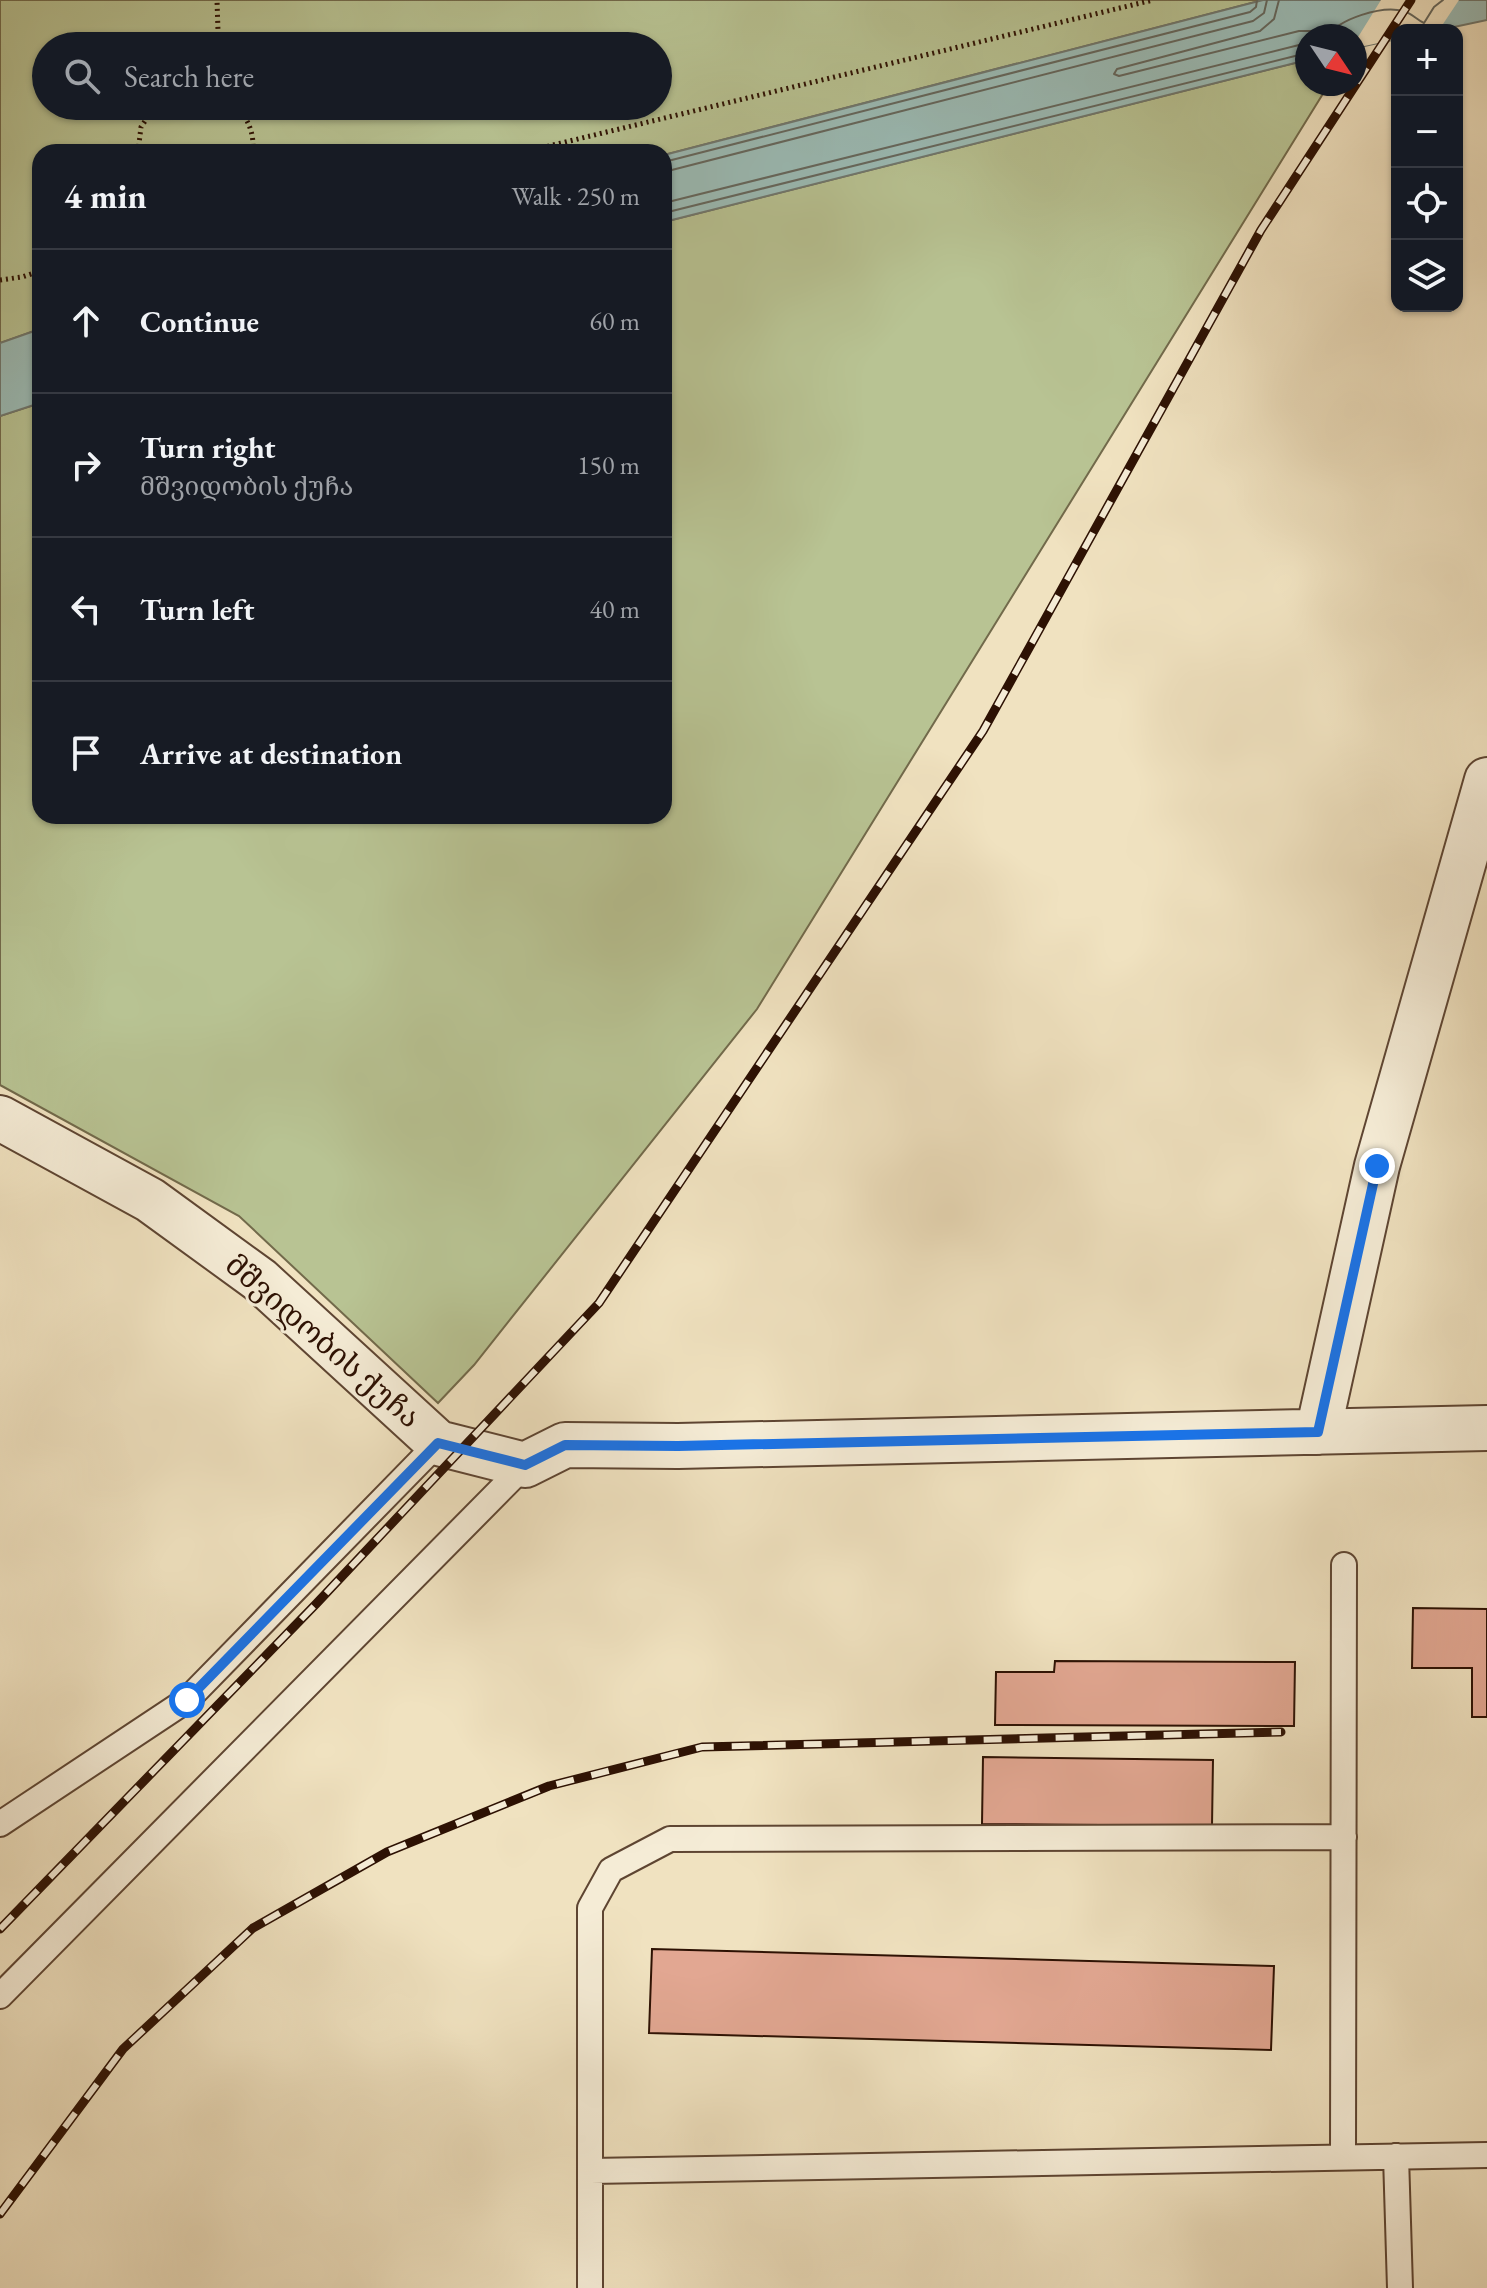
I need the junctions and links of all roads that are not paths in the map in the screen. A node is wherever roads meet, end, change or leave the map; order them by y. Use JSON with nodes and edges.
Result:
{"nodes":[{"id":1,"x":1487,"y":780,"type":"edge"},
{"id":2,"x":0,"y":1118,"type":"edge"},
{"id":3,"x":1487,"y":1428,"type":"edge"},
{"id":4,"x":1318,"y":1432,"type":"junction"},
{"id":5,"x":438,"y":1443,"type":"junction"},
{"id":6,"x":525,"y":1465,"type":"junction"},
{"id":7,"x":1344,"y":1565,"type":"dead end"},
{"id":8,"x":0,"y":1824,"type":"edge"},
{"id":9,"x":1344,"y":1837,"type":"junction"},
{"id":10,"x":0,"y":1996,"type":"edge"},
{"id":11,"x":1487,"y":2155,"type":"edge"},
{"id":12,"x":1396,"y":2156,"type":"junction"},
{"id":13,"x":1343,"y":2157,"type":"junction"},
{"id":14,"x":591,"y":2171,"type":"junction"},
{"id":15,"x":590,"y":2288,"type":"edge"},
{"id":16,"x":1400,"y":2288,"type":"edge"}],
"edges":[{"from":1,"to":4,"type":"street"},
{"from":2,"to":5,"type":"street","name":"მშვიდობის ქუჩა"},
{"from":3,"to":4,"type":"street"},
{"from":4,"to":6,"type":"street"},
{"from":5,"to":6,"type":"street","name":"მშვიდობის ქუჩა"},
{"from":5,"to":8,"type":"lane"},
{"from":6,"to":10,"type":"lane"},
{"from":7,"to":9,"type":"lane"},
{"from":9,"to":13,"type":"lane"},
{"from":9,"to":14,"type":"lane"},
{"from":11,"to":12,"type":"lane"},
{"from":12,"to":13,"type":"lane"},
{"from":12,"to":16,"type":"lane"},
{"from":13,"to":14,"type":"lane"},
{"from":14,"to":15,"type":"lane"}]}
